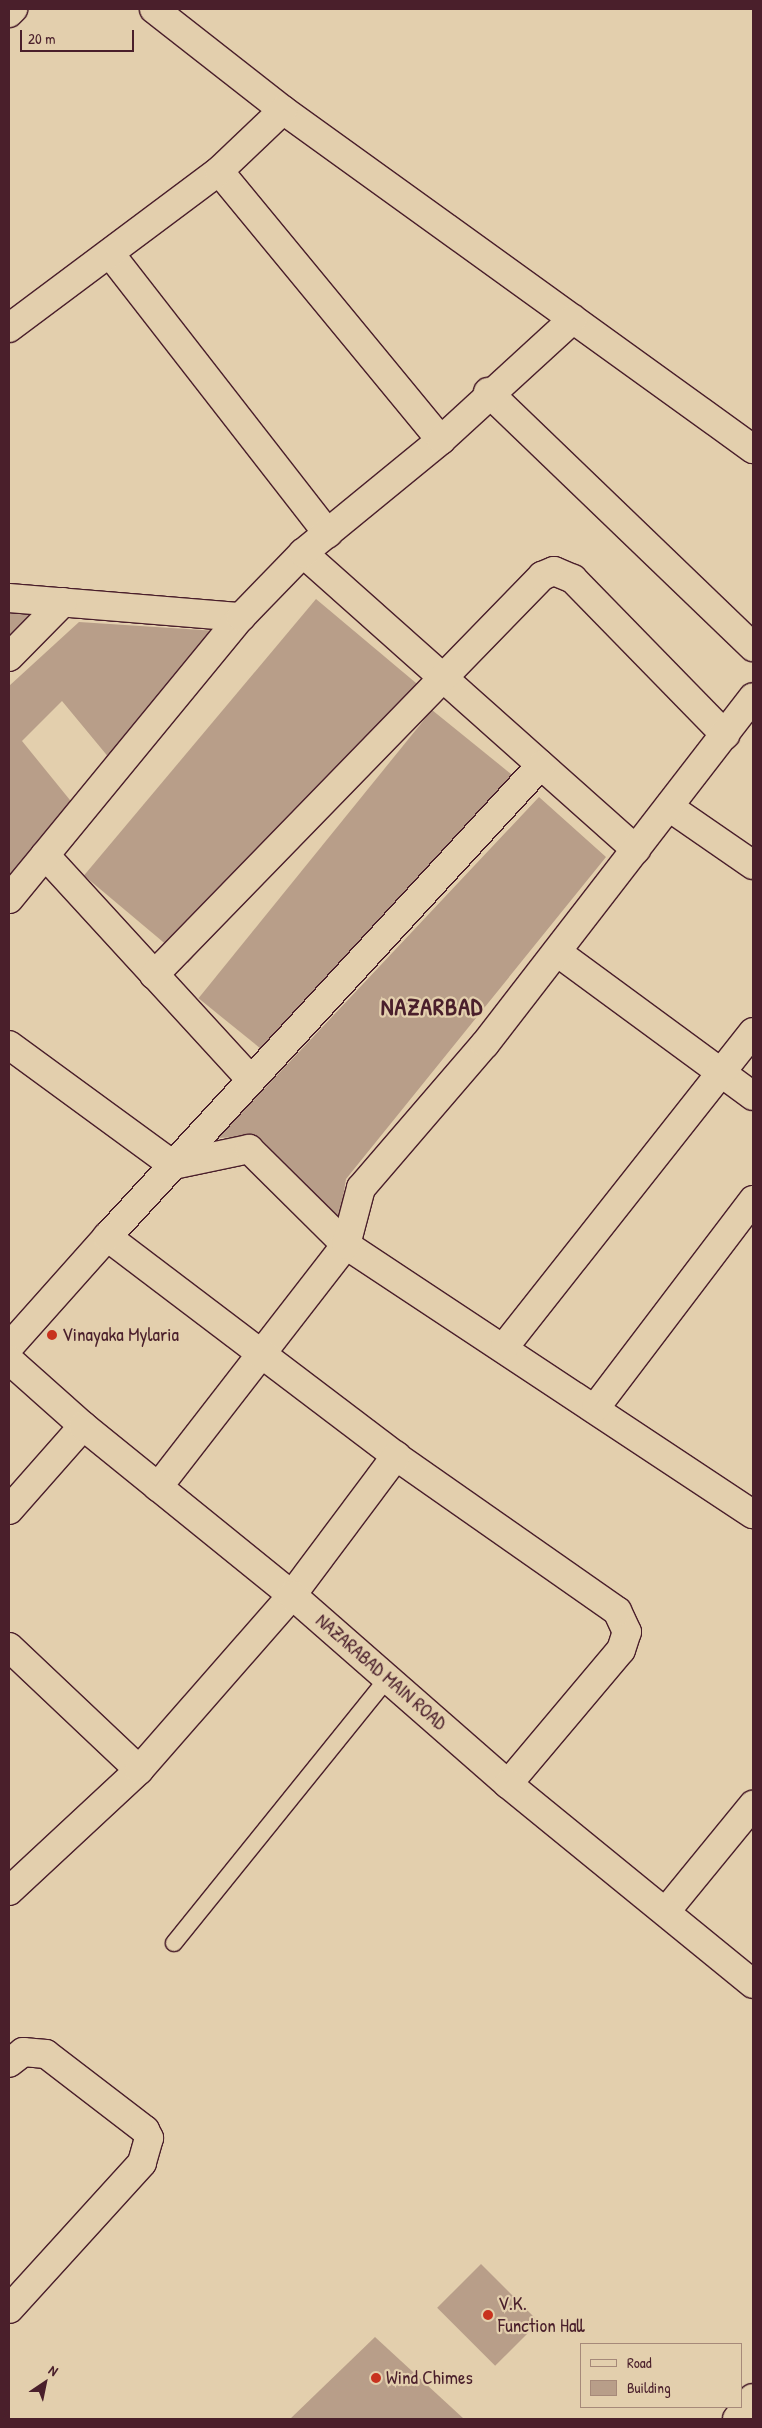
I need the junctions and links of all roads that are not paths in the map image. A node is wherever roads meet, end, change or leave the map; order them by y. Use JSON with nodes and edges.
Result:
{"nodes":[{"id":1,"x":13,"y":9,"type":"edge"},
{"id":2,"x":154,"y":9,"type":"edge"},
{"id":3,"x":9,"y":13,"type":"edge"},
{"id":4,"x":283,"y":110,"type":"junction"},
{"id":5,"x":219,"y":171,"type":"junction"},
{"id":6,"x":111,"y":256,"type":"junction"},
{"id":7,"x":573,"y":319,"type":"junction"},
{"id":8,"x":9,"y":328,"type":"edge"},
{"id":9,"x":488,"y":392,"type":"junction"},
{"id":10,"x":441,"y":440,"type":"junction"},
{"id":11,"x":753,"y":449,"type":"edge"},
{"id":12,"x":328,"y":534,"type":"junction"},
{"id":13,"x":303,"y":553,"type":"junction"},
{"id":14,"x":9,"y":598,"type":"edge"},
{"id":15,"x":63,"y":602,"type":"junction"},
{"id":16,"x":241,"y":617,"type":"junction"},
{"id":17,"x":753,"y":647,"type":"edge"},
{"id":18,"x":9,"y":657,"type":"edge"},
{"id":19,"x":442,"y":678,"type":"junction"},
{"id":20,"x":753,"y":697,"type":"edge"},
{"id":21,"x":725,"y":735,"type":"junction"},
{"id":22,"x":541,"y":765,"type":"junction"},
{"id":23,"x":669,"y":807,"type":"junction"},
{"id":24,"x":636,"y":850,"type":"junction"},
{"id":25,"x":45,"y":855,"type":"junction"},
{"id":26,"x":753,"y":864,"type":"edge"},
{"id":27,"x":9,"y":899,"type":"edge"},
{"id":28,"x":557,"y":952,"type":"junction"},
{"id":29,"x":154,"y":975,"type":"junction"},
{"id":30,"x":753,"y":1032,"type":"edge"},
{"id":31,"x":9,"y":1045,"type":"edge"},
{"id":32,"x":725,"y":1073,"type":"junction"},
{"id":33,"x":251,"y":1080,"type":"junction"},
{"id":34,"x":753,"y":1096,"type":"edge"},
{"id":35,"x":173,"y":1165,"type":"junction"},
{"id":36,"x":753,"y":1200,"type":"edge"},
{"id":37,"x":107,"y":1237,"type":"junction"},
{"id":38,"x":346,"y":1245,"type":"junction"},
{"id":39,"x":505,"y":1346,"type":"junction"},
{"id":40,"x":9,"y":1347,"type":"edge"},
{"id":41,"x":263,"y":1354,"type":"junction"},
{"id":42,"x":9,"y":1360,"type":"edge"},
{"id":43,"x":596,"y":1407,"type":"junction"},
{"id":44,"x":83,"y":1426,"type":"junction"},
{"id":45,"x":396,"y":1456,"type":"junction"},
{"id":46,"x":158,"y":1487,"type":"junction"},
{"id":47,"x":9,"y":1510,"type":"edge"},
{"id":48,"x":753,"y":1514,"type":"edge"},
{"id":49,"x":292,"y":1594,"type":"junction"},
{"id":50,"x":9,"y":1647,"type":"edge"},
{"id":51,"x":388,"y":1678,"type":"junction"},
{"id":52,"x":140,"y":1770,"type":"junction"},
{"id":53,"x":508,"y":1784,"type":"junction"},
{"id":54,"x":753,"y":1804,"type":"edge"},
{"id":55,"x":9,"y":1891,"type":"edge"},
{"id":56,"x":666,"y":1910,"type":"junction"},
{"id":57,"x":174,"y":1943,"type":"dead end"},
{"id":58,"x":753,"y":1984,"type":"edge"},
{"id":59,"x":9,"y":2063,"type":"edge"},
{"id":60,"x":9,"y":2309,"type":"edge"},
{"id":61,"x":753,"y":2398,"type":"edge"},
{"id":62,"x":738,"y":2419,"type":"edge"}],
"edges":[{"from":1,"to":3,"type":"street"},
{"from":2,"to":4,"type":"street"},
{"from":4,"to":5,"type":"street"},
{"from":4,"to":7,"type":"street"},
{"from":5,"to":6,"type":"street"},
{"from":5,"to":10,"type":"street"},
{"from":6,"to":8,"type":"street"},
{"from":6,"to":12,"type":"street"},
{"from":7,"to":9,"type":"street"},
{"from":7,"to":11,"type":"street"},
{"from":9,"to":10,"type":"street"},
{"from":9,"to":17,"type":"street"},
{"from":10,"to":12,"type":"street"},
{"from":12,"to":13,"type":"street"},
{"from":13,"to":16,"type":"street"},
{"from":13,"to":19,"type":"street"},
{"from":14,"to":15,"type":"street"},
{"from":15,"to":16,"type":"street"},
{"from":15,"to":18,"type":"street"},
{"from":16,"to":25,"type":"street"},
{"from":19,"to":21,"type":"street"},
{"from":19,"to":22,"type":"street"},
{"from":19,"to":29,"type":"street"},
{"from":20,"to":21,"type":"street"},
{"from":21,"to":23,"type":"street"},
{"from":22,"to":24,"type":"street"},
{"from":22,"to":33,"type":"street"},
{"from":23,"to":24,"type":"street"},
{"from":23,"to":26,"type":"street"},
{"from":24,"to":28,"type":"street"},
{"from":25,"to":27,"type":"street"},
{"from":25,"to":29,"type":"street"},
{"from":28,"to":32,"type":"street"},
{"from":28,"to":38,"type":"street"},
{"from":29,"to":33,"type":"street"},
{"from":30,"to":32,"type":"street"},
{"from":31,"to":35,"type":"street"},
{"from":32,"to":34,"type":"street"},
{"from":32,"to":39,"type":"street"},
{"from":33,"to":35,"type":"street"},
{"from":35,"to":37,"type":"street"},
{"from":35,"to":38,"type":"street"},
{"from":36,"to":43,"type":"street"},
{"from":37,"to":40,"type":"street"},
{"from":37,"to":41,"type":"street"},
{"from":38,"to":39,"type":"street"},
{"from":38,"to":41,"type":"street"},
{"from":39,"to":43,"type":"street"},
{"from":41,"to":45,"type":"street"},
{"from":41,"to":46,"type":"street"},
{"from":42,"to":44,"type":"street","name":"NAZARABAD MAIN ROAD"},
{"from":43,"to":48,"type":"street"},
{"from":44,"to":46,"type":"street","name":"NAZARABAD MAIN ROAD"},
{"from":44,"to":47,"type":"street"},
{"from":45,"to":49,"type":"street"},
{"from":45,"to":53,"type":"street"},
{"from":46,"to":49,"type":"street","name":"NAZARABAD MAIN ROAD"},
{"from":49,"to":51,"type":"street","name":"NAZARABAD MAIN ROAD"},
{"from":49,"to":52,"type":"street"},
{"from":50,"to":52,"type":"street"},
{"from":51,"to":53,"type":"street","name":"NAZARABAD MAIN ROAD"},
{"from":51,"to":57,"type":"lane"},
{"from":52,"to":55,"type":"street"},
{"from":53,"to":56,"type":"street","name":"NAZARABAD MAIN ROAD"},
{"from":54,"to":56,"type":"street"},
{"from":56,"to":58,"type":"street","name":"NAZARABAD MAIN ROAD"},
{"from":59,"to":60,"type":"street"},
{"from":61,"to":62,"type":"street"}]}
